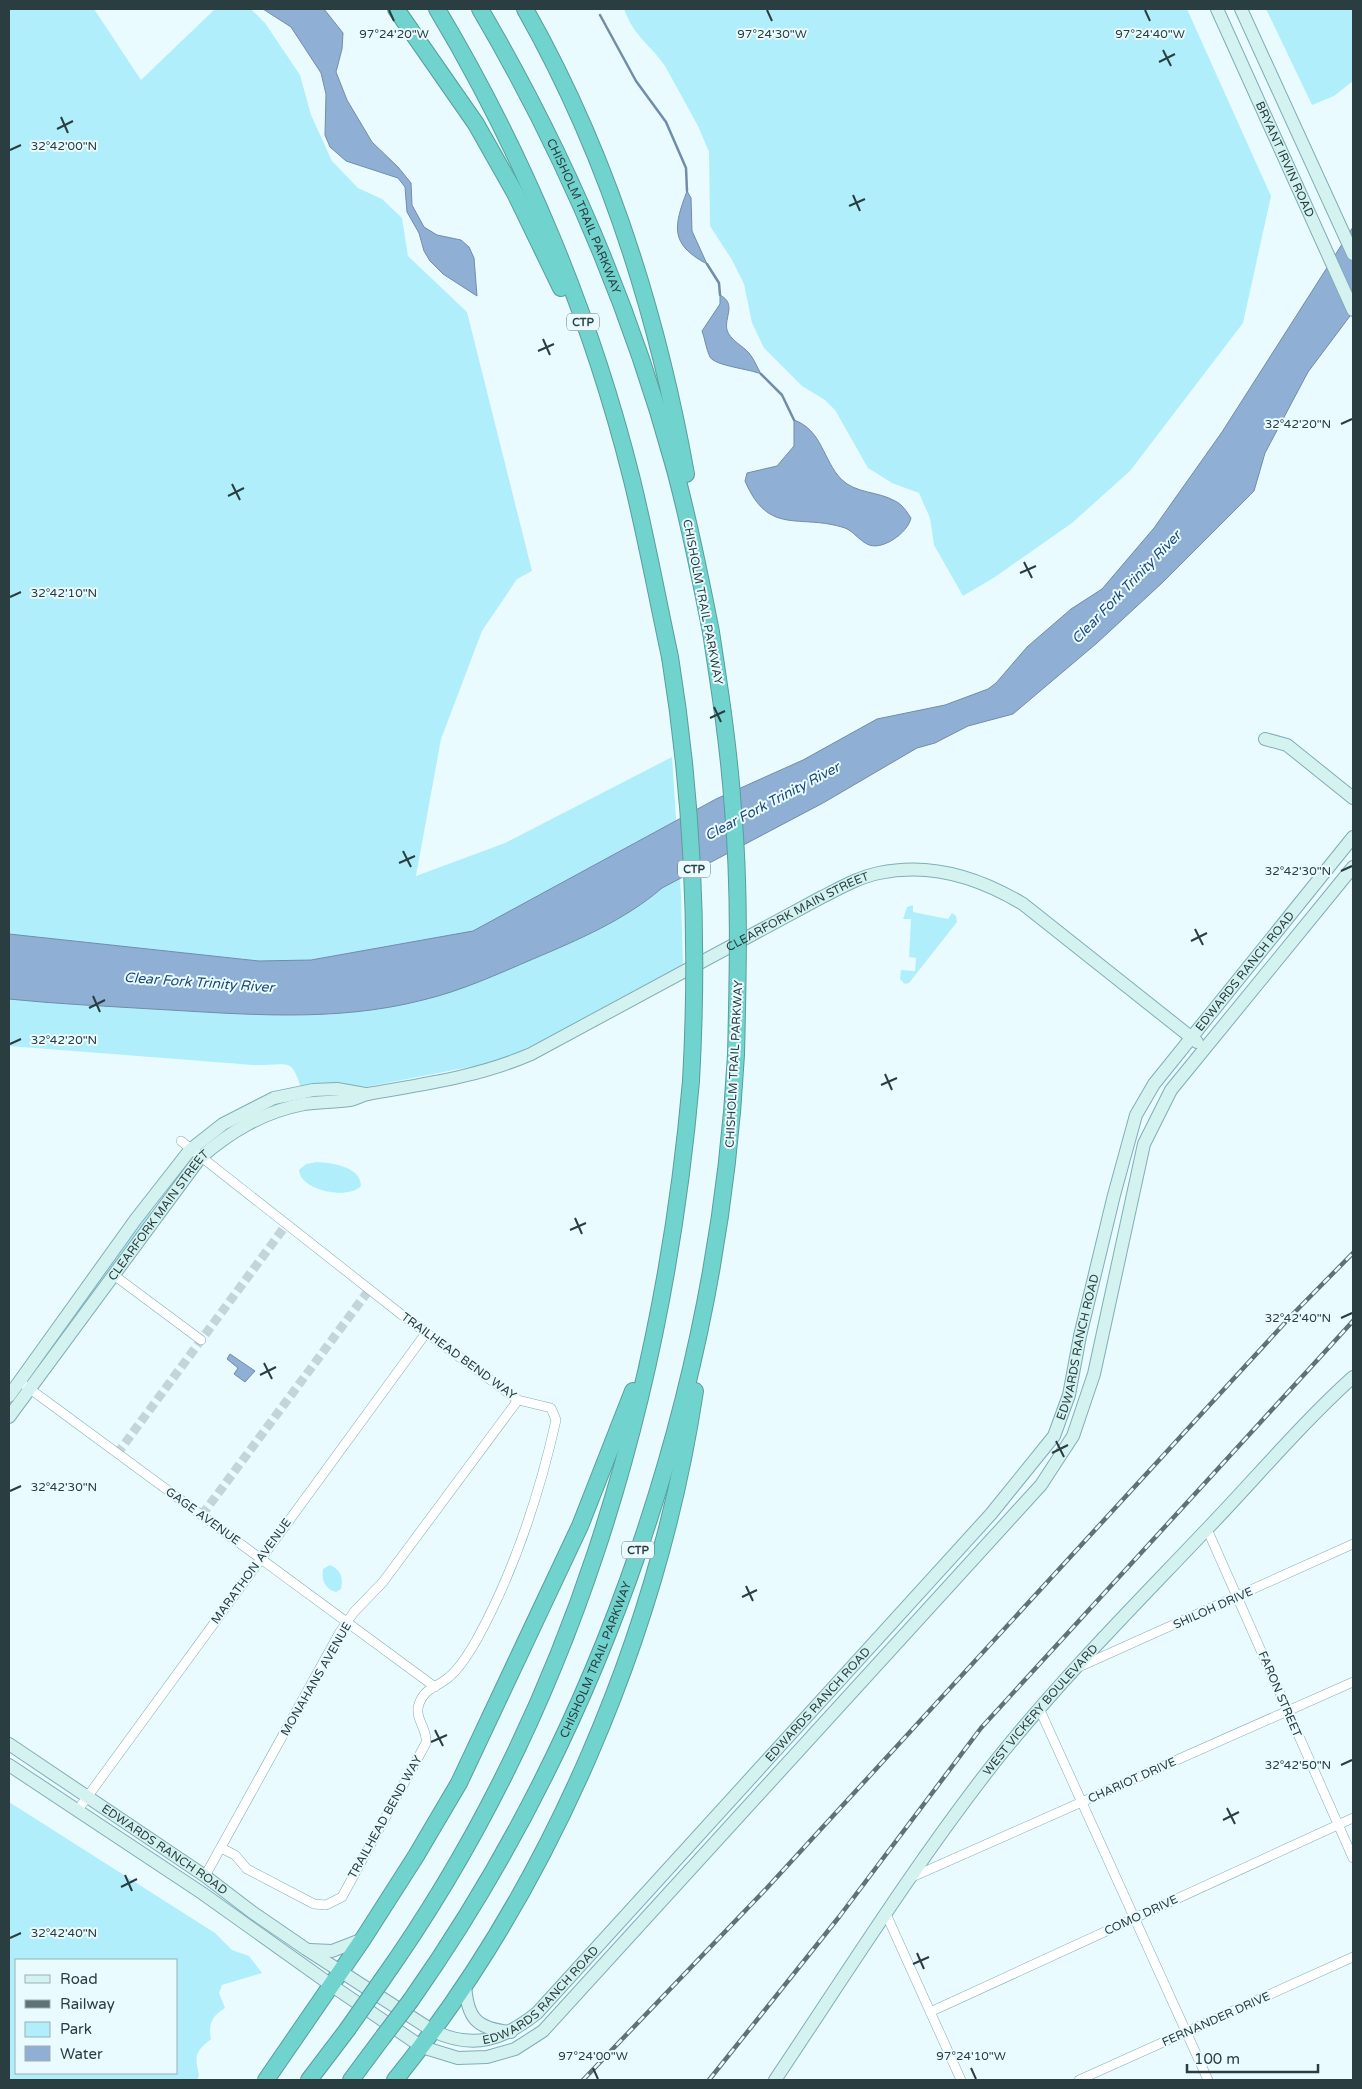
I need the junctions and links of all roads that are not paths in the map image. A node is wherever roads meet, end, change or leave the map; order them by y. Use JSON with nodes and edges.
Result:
{"nodes":[{"id":1,"x":396,"y":9,"type":"edge"},
{"id":2,"x":437,"y":9,"type":"edge"},
{"id":3,"x":480,"y":9,"type":"edge"},
{"id":4,"x":526,"y":9,"type":"edge"},
{"id":5,"x":1217,"y":9,"type":"edge"},
{"id":6,"x":1241,"y":9,"type":"edge"},
{"id":7,"x":1353,"y":254,"type":"edge"},
{"id":8,"x":1353,"y":310,"type":"edge"},
{"id":9,"x":599,"y":368,"type":"junction"},
{"id":10,"x":692,"y":541,"type":"junction"},
{"id":11,"x":1266,"y":739,"type":"dead end"},
{"id":12,"x":1353,"y":798,"type":"edge"},
{"id":13,"x":1353,"y":837,"type":"edge"},
{"id":14,"x":1353,"y":867,"type":"edge"},
{"id":15,"x":1316,"y":882,"type":"junction"},
{"id":16,"x":1299,"y":931,"type":"junction"},
{"id":17,"x":1192,"y":1038,"type":"junction"},
{"id":18,"x":1204,"y":1049,"type":"junction"},
{"id":19,"x":190,"y":1150,"type":"junction"},
{"id":20,"x":1118,"y":1178,"type":"junction"},
{"id":21,"x":1136,"y":1181,"type":"junction"},
{"id":22,"x":716,"y":1248,"type":"junction"},
{"id":23,"x":115,"y":1276,"type":"junction"},
{"id":24,"x":658,"y":1323,"type":"junction"},
{"id":25,"x":426,"y":1333,"type":"junction"},
{"id":26,"x":201,"y":1340,"type":"dead end"},
{"id":27,"x":1353,"y":1377,"type":"edge"},
{"id":28,"x":24,"y":1385,"type":"junction"},
{"id":29,"x":9,"y":1396,"type":"edge"},
{"id":30,"x":518,"y":1400,"type":"junction"},
{"id":31,"x":9,"y":1418,"type":"edge"},
{"id":32,"x":1015,"y":1485,"type":"junction"},
{"id":33,"x":1030,"y":1498,"type":"junction"},
{"id":34,"x":1207,"y":1529,"type":"junction"},
{"id":35,"x":1353,"y":1544,"type":"edge"},
{"id":36,"x":262,"y":1558,"type":"junction"},
{"id":37,"x":1239,"y":1596,"type":"junction"},
{"id":38,"x":347,"y":1622,"type":"junction"},
{"id":39,"x":1072,"y":1670,"type":"junction"},
{"id":40,"x":1353,"y":1682,"type":"edge"},
{"id":41,"x":435,"y":1687,"type":"junction"},
{"id":42,"x":1040,"y":1708,"type":"junction"},
{"id":43,"x":1287,"y":1712,"type":"junction"},
{"id":44,"x":9,"y":1744,"type":"edge"},
{"id":45,"x":9,"y":1765,"type":"edge"},
{"id":46,"x":87,"y":1798,"type":"junction"},
{"id":47,"x":1083,"y":1802,"type":"junction"},
{"id":48,"x":77,"y":1811,"type":"junction"},
{"id":49,"x":1353,"y":1818,"type":"edge"},
{"id":50,"x":1338,"y":1825,"type":"junction"},
{"id":51,"x":221,"y":1848,"type":"junction"},
{"id":52,"x":1353,"y":1858,"type":"edge"},
{"id":53,"x":159,"y":1864,"type":"junction"},
{"id":54,"x":205,"y":1876,"type":"junction"},
{"id":55,"x":910,"y":1878,"type":"junction"},
{"id":56,"x":202,"y":1893,"type":"junction"},
{"id":57,"x":252,"y":1912,"type":"junction"},
{"id":58,"x":886,"y":1914,"type":"junction"},
{"id":59,"x":1135,"y":1918,"type":"junction"},
{"id":60,"x":363,"y":1939,"type":"junction"},
{"id":61,"x":306,"y":1949,"type":"junction"},
{"id":62,"x":1353,"y":1957,"type":"edge"},
{"id":63,"x":341,"y":1971,"type":"junction"},
{"id":64,"x":465,"y":1984,"type":"junction"},
{"id":65,"x":330,"y":1985,"type":"junction"},
{"id":66,"x":930,"y":2012,"type":"junction"},
{"id":67,"x":433,"y":2031,"type":"junction"},
{"id":68,"x":511,"y":2032,"type":"junction"},
{"id":69,"x":1187,"y":2032,"type":"junction"},
{"id":70,"x":422,"y":2046,"type":"junction"},
{"id":71,"x":266,"y":2080,"type":"edge"},
{"id":72,"x":309,"y":2080,"type":"edge"},
{"id":73,"x":351,"y":2080,"type":"edge"},
{"id":74,"x":395,"y":2080,"type":"edge"},
{"id":75,"x":775,"y":2080,"type":"edge"},
{"id":76,"x":961,"y":2080,"type":"edge"},
{"id":77,"x":1079,"y":2080,"type":"edge"},
{"id":78,"x":1208,"y":2080,"type":"edge"}],
"edges":[{"from":1,"to":9,"type":"highway"},
{"from":2,"to":9,"type":"highway","number":"CTP"},
{"from":3,"to":10,"type":"highway","name":"CHISHOLM TRAIL PARKWAY","number":"CTP"},
{"from":4,"to":10,"type":"highway"},
{"from":5,"to":8,"type":"street","name":"BRYANT IRVIN ROAD"},
{"from":6,"to":7,"type":"street","name":"BRYANT IRVIN ROAD"},
{"from":9,"to":24,"type":"highway","number":"CTP","bridge":true},
{"from":10,"to":22,"type":"highway","name":"CHISHOLM TRAIL PARKWAY","number":"CTP","bridge":true},
{"from":11,"to":12,"type":"street"},
{"from":13,"to":15,"type":"street","name":"EDWARDS RANCH ROAD"},
{"from":14,"to":16,"type":"street","name":"EDWARDS RANCH ROAD"},
{"from":15,"to":16,"type":"street"},
{"from":15,"to":17,"type":"street","name":"EDWARDS RANCH ROAD"},
{"from":16,"to":18,"type":"street","name":"EDWARDS RANCH ROAD"},
{"from":17,"to":18,"type":"street","name":"CLEARFORK MAIN STREET"},
{"from":17,"to":19,"type":"street","name":"CLEARFORK MAIN STREET"},
{"from":17,"to":20,"type":"street","name":"EDWARDS RANCH ROAD"},
{"from":18,"to":21,"type":"street","name":"EDWARDS RANCH ROAD"},
{"from":19,"to":23,"type":"street","name":"CLEARFORK MAIN STREET"},
{"from":19,"to":25,"type":"street","name":"TRAILHEAD BEND WAY"},
{"from":19,"to":28,"type":"street","name":"CLEARFORK MAIN STREET"},
{"from":20,"to":21,"type":"street"},
{"from":20,"to":32,"type":"street","name":"EDWARDS RANCH ROAD"},
{"from":21,"to":33,"type":"street","name":"EDWARDS RANCH ROAD"},
{"from":22,"to":64,"type":"highway"},
{"from":22,"to":73,"type":"highway","name":"CHISHOLM TRAIL PARKWAY","number":"CTP","bridge":true},
{"from":23,"to":26,"type":"street"},
{"from":23,"to":28,"type":"street","name":"CLEARFORK MAIN STREET"},
{"from":24,"to":60,"type":"highway"},
{"from":24,"to":72,"type":"highway","number":"CTP","bridge":true},
{"from":25,"to":30,"type":"street","name":"TRAILHEAD BEND WAY"},
{"from":25,"to":36,"type":"street","name":"MARATHON AVENUE"},
{"from":27,"to":34,"type":"street","name":"WEST VICKERY BOULEVARD"},
{"from":28,"to":29,"type":"street","name":"CLEARFORK MAIN STREET"},
{"from":28,"to":31,"type":"street","name":"CLEARFORK MAIN STREET"},
{"from":28,"to":36,"type":"street","name":"GAGE AVENUE"},
{"from":30,"to":38,"type":"street","name":"MONAHANS AVENUE"},
{"from":30,"to":41,"type":"street","name":"TRAILHEAD BEND WAY"},
{"from":32,"to":33,"type":"street"},
{"from":32,"to":68,"type":"street","name":"EDWARDS RANCH ROAD"},
{"from":33,"to":70,"type":"street","name":"EDWARDS RANCH ROAD"},
{"from":34,"to":37,"type":"street","name":"FARON STREET"},
{"from":34,"to":39,"type":"street","name":"WEST VICKERY BOULEVARD"},
{"from":35,"to":37,"type":"street","name":"SHILOH DRIVE"},
{"from":36,"to":38,"type":"street","name":"GAGE AVENUE"},
{"from":36,"to":46,"type":"street","name":"MARATHON AVENUE"},
{"from":37,"to":39,"type":"street","name":"SHILOH DRIVE"},
{"from":37,"to":43,"type":"street","name":"FARON STREET"},
{"from":38,"to":41,"type":"street","name":"GAGE AVENUE"},
{"from":38,"to":51,"type":"street","name":"MONAHANS AVENUE"},
{"from":39,"to":42,"type":"street","name":"WEST VICKERY BOULEVARD"},
{"from":40,"to":43,"type":"street","name":"CHARIOT DRIVE"},
{"from":41,"to":51,"type":"street","name":"TRAILHEAD BEND WAY"},
{"from":42,"to":47,"type":"street"},
{"from":42,"to":55,"type":"street","name":"WEST VICKERY BOULEVARD"},
{"from":43,"to":47,"type":"street","name":"CHARIOT DRIVE"},
{"from":43,"to":50,"type":"street","name":"FARON STREET"},
{"from":44,"to":46,"type":"street","name":"EDWARDS RANCH ROAD"},
{"from":45,"to":48,"type":"street","name":"EDWARDS RANCH ROAD"},
{"from":46,"to":48,"type":"street","name":"MARATHON AVENUE"},
{"from":46,"to":54,"type":"street","name":"EDWARDS RANCH ROAD"},
{"from":47,"to":55,"type":"street","name":"CHARIOT DRIVE"},
{"from":47,"to":59,"type":"street"},
{"from":48,"to":53,"type":"street","name":"EDWARDS RANCH ROAD"},
{"from":49,"to":50,"type":"street","name":"COMO DRIVE"},
{"from":50,"to":52,"type":"street","name":"FARON STREET"},
{"from":50,"to":59,"type":"street","name":"COMO DRIVE"},
{"from":51,"to":54,"type":"street","name":"MONAHANS AVENUE"},
{"from":53,"to":54,"type":"street"},
{"from":53,"to":56,"type":"street","name":"EDWARDS RANCH ROAD"},
{"from":54,"to":57,"type":"street","name":"EDWARDS RANCH ROAD"},
{"from":55,"to":58,"type":"street","name":"WEST VICKERY BOULEVARD"},
{"from":56,"to":57,"type":"street"},
{"from":56,"to":65,"type":"street","name":"EDWARDS RANCH ROAD"},
{"from":57,"to":61,"type":"street","name":"EDWARDS RANCH ROAD"},
{"from":58,"to":66,"type":"street"},
{"from":58,"to":75,"type":"street","name":"WEST VICKERY BOULEVARD"},
{"from":59,"to":66,"type":"street","name":"COMO DRIVE"},
{"from":59,"to":69,"type":"street"},
{"from":60,"to":61,"type":"street"},
{"from":60,"to":63,"type":"highway"},
{"from":61,"to":63,"type":"street","name":"EDWARDS RANCH ROAD"},
{"from":62,"to":69,"type":"street","name":"FERNANDER DRIVE"},
{"from":63,"to":65,"type":"highway"},
{"from":63,"to":67,"type":"street","name":"EDWARDS RANCH ROAD"},
{"from":64,"to":67,"type":"highway"},
{"from":64,"to":68,"type":"street"},
{"from":65,"to":70,"type":"street","name":"EDWARDS RANCH ROAD"},
{"from":65,"to":71,"type":"highway"},
{"from":66,"to":76,"type":"street"},
{"from":67,"to":68,"type":"street","name":"EDWARDS RANCH ROAD"},
{"from":67,"to":70,"type":"highway"},
{"from":69,"to":77,"type":"street","name":"FERNANDER DRIVE"},
{"from":69,"to":78,"type":"street"},
{"from":70,"to":74,"type":"highway"}]}
